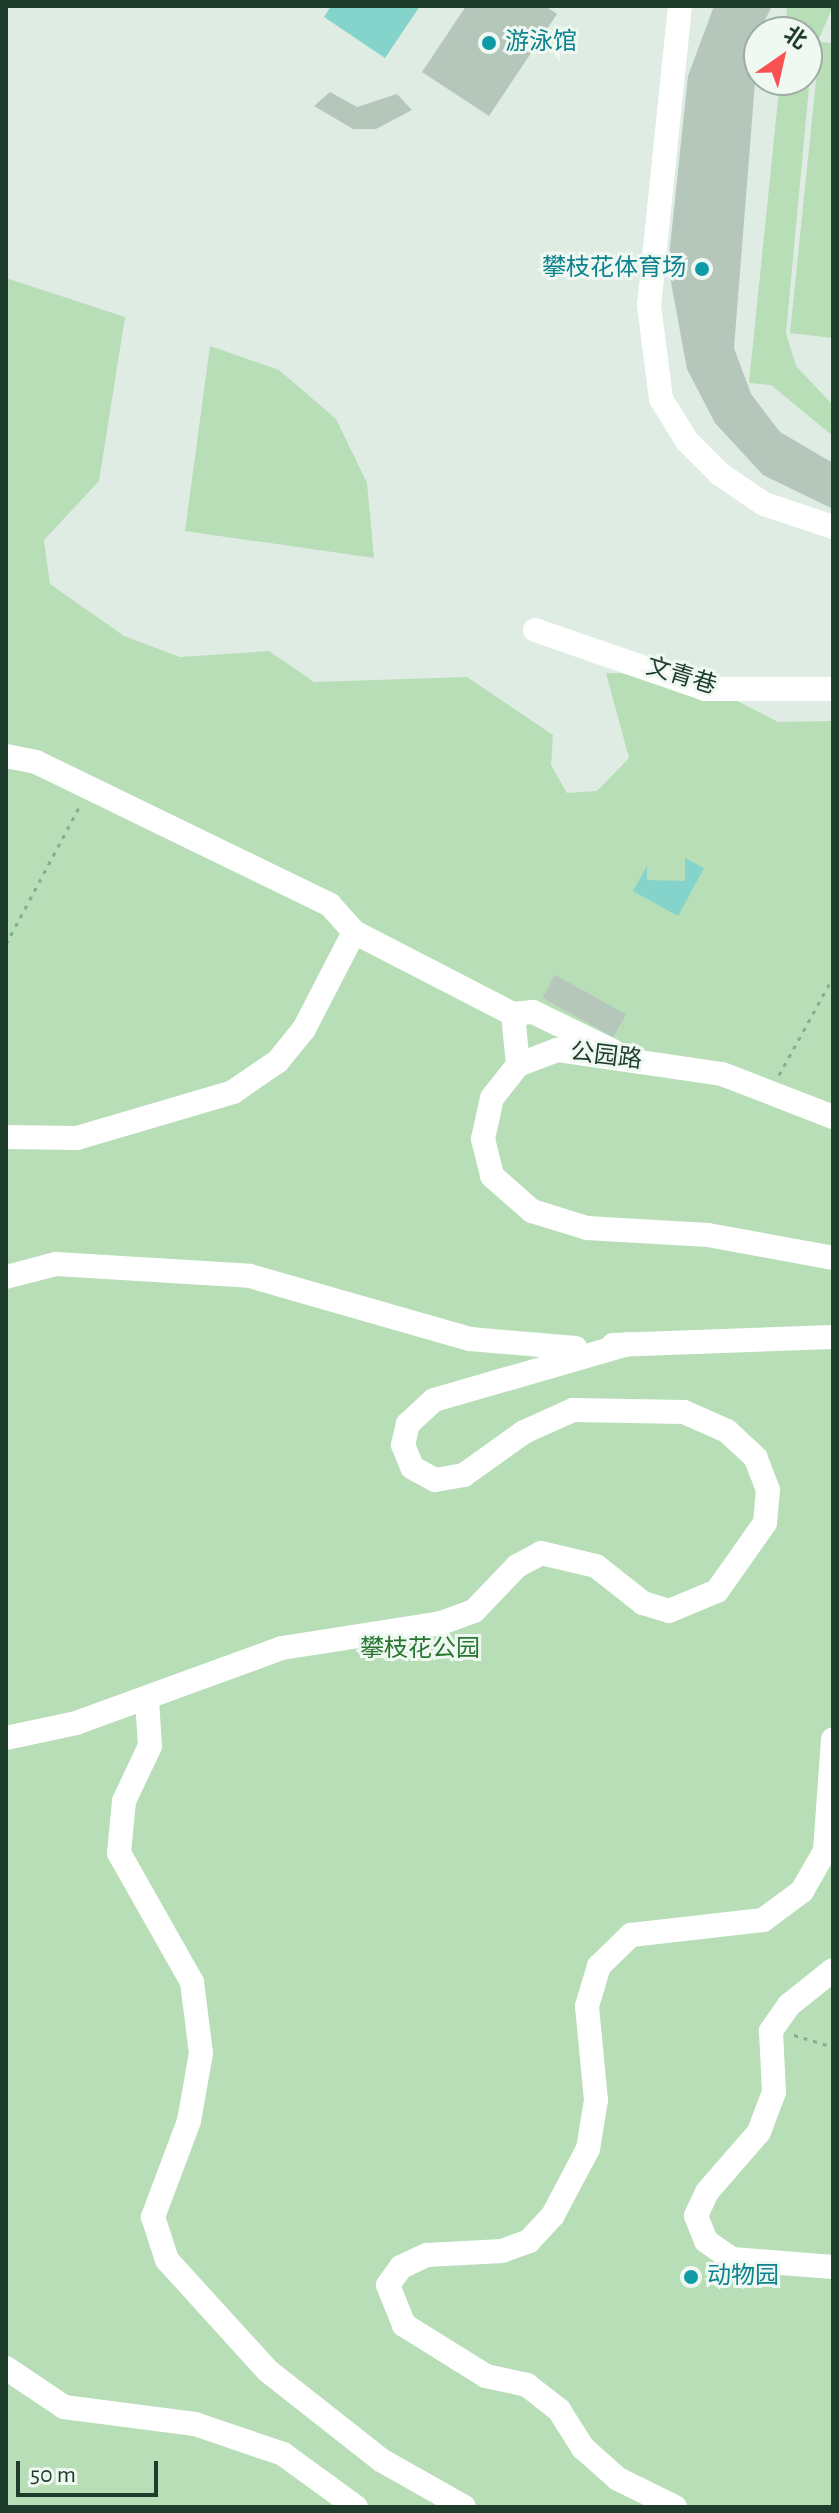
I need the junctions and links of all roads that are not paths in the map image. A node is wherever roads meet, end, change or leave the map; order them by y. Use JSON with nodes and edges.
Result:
{"nodes":[{"id":1,"x":680,"y":6,"type":"edge"},
{"id":2,"x":833,"y":527,"type":"edge"},
{"id":3,"x":535,"y":630,"type":"dead end"},
{"id":4,"x":833,"y":689,"type":"edge"},
{"id":5,"x":6,"y":756,"type":"edge"},
{"id":6,"x":354,"y":932,"type":"junction"},
{"id":7,"x":513,"y":1014,"type":"junction"},
{"id":8,"x":628,"y":1058,"type":"junction"},
{"id":9,"x":518,"y":1065,"type":"junction"},
{"id":10,"x":833,"y":1117,"type":"edge"},
{"id":11,"x":6,"y":1137,"type":"edge"},
{"id":12,"x":833,"y":1258,"type":"edge"},
{"id":13,"x":6,"y":1277,"type":"edge"},
{"id":14,"x":833,"y":1337,"type":"edge"},
{"id":15,"x":628,"y":1344,"type":"junction"},
{"id":16,"x":147,"y":1700,"type":"junction"},
{"id":17,"x":6,"y":1738,"type":"edge"},
{"id":18,"x":833,"y":1739,"type":"edge"},
{"id":19,"x":833,"y":1970,"type":"edge"},
{"id":20,"x":833,"y":2267,"type":"edge"},
{"id":21,"x":6,"y":2368,"type":"edge"},
{"id":22,"x":356,"y":2507,"type":"edge"},
{"id":23,"x":464,"y":2507,"type":"edge"},
{"id":24,"x":675,"y":2507,"type":"edge"}],
"edges":[{"from":1,"to":2,"type":"lane"},
{"from":3,"to":4,"type":"lane","name":"文青巷"},
{"from":5,"to":6,"type":"lane"},
{"from":6,"to":7,"type":"lane"},
{"from":6,"to":11,"type":"lane"},
{"from":7,"to":8,"type":"lane"},
{"from":7,"to":9,"type":"lane"},
{"from":8,"to":9,"type":"lane","name":"公园路"},
{"from":8,"to":10,"type":"lane","name":"公园路"},
{"from":9,"to":12,"type":"lane"},
{"from":13,"to":15,"type":"lane"},
{"from":14,"to":15,"type":"lane"},
{"from":15,"to":16,"type":"lane"},
{"from":16,"to":17,"type":"lane"},
{"from":16,"to":23,"type":"lane"},
{"from":18,"to":24,"type":"lane"},
{"from":19,"to":20,"type":"lane"},
{"from":21,"to":22,"type":"lane"}]}
